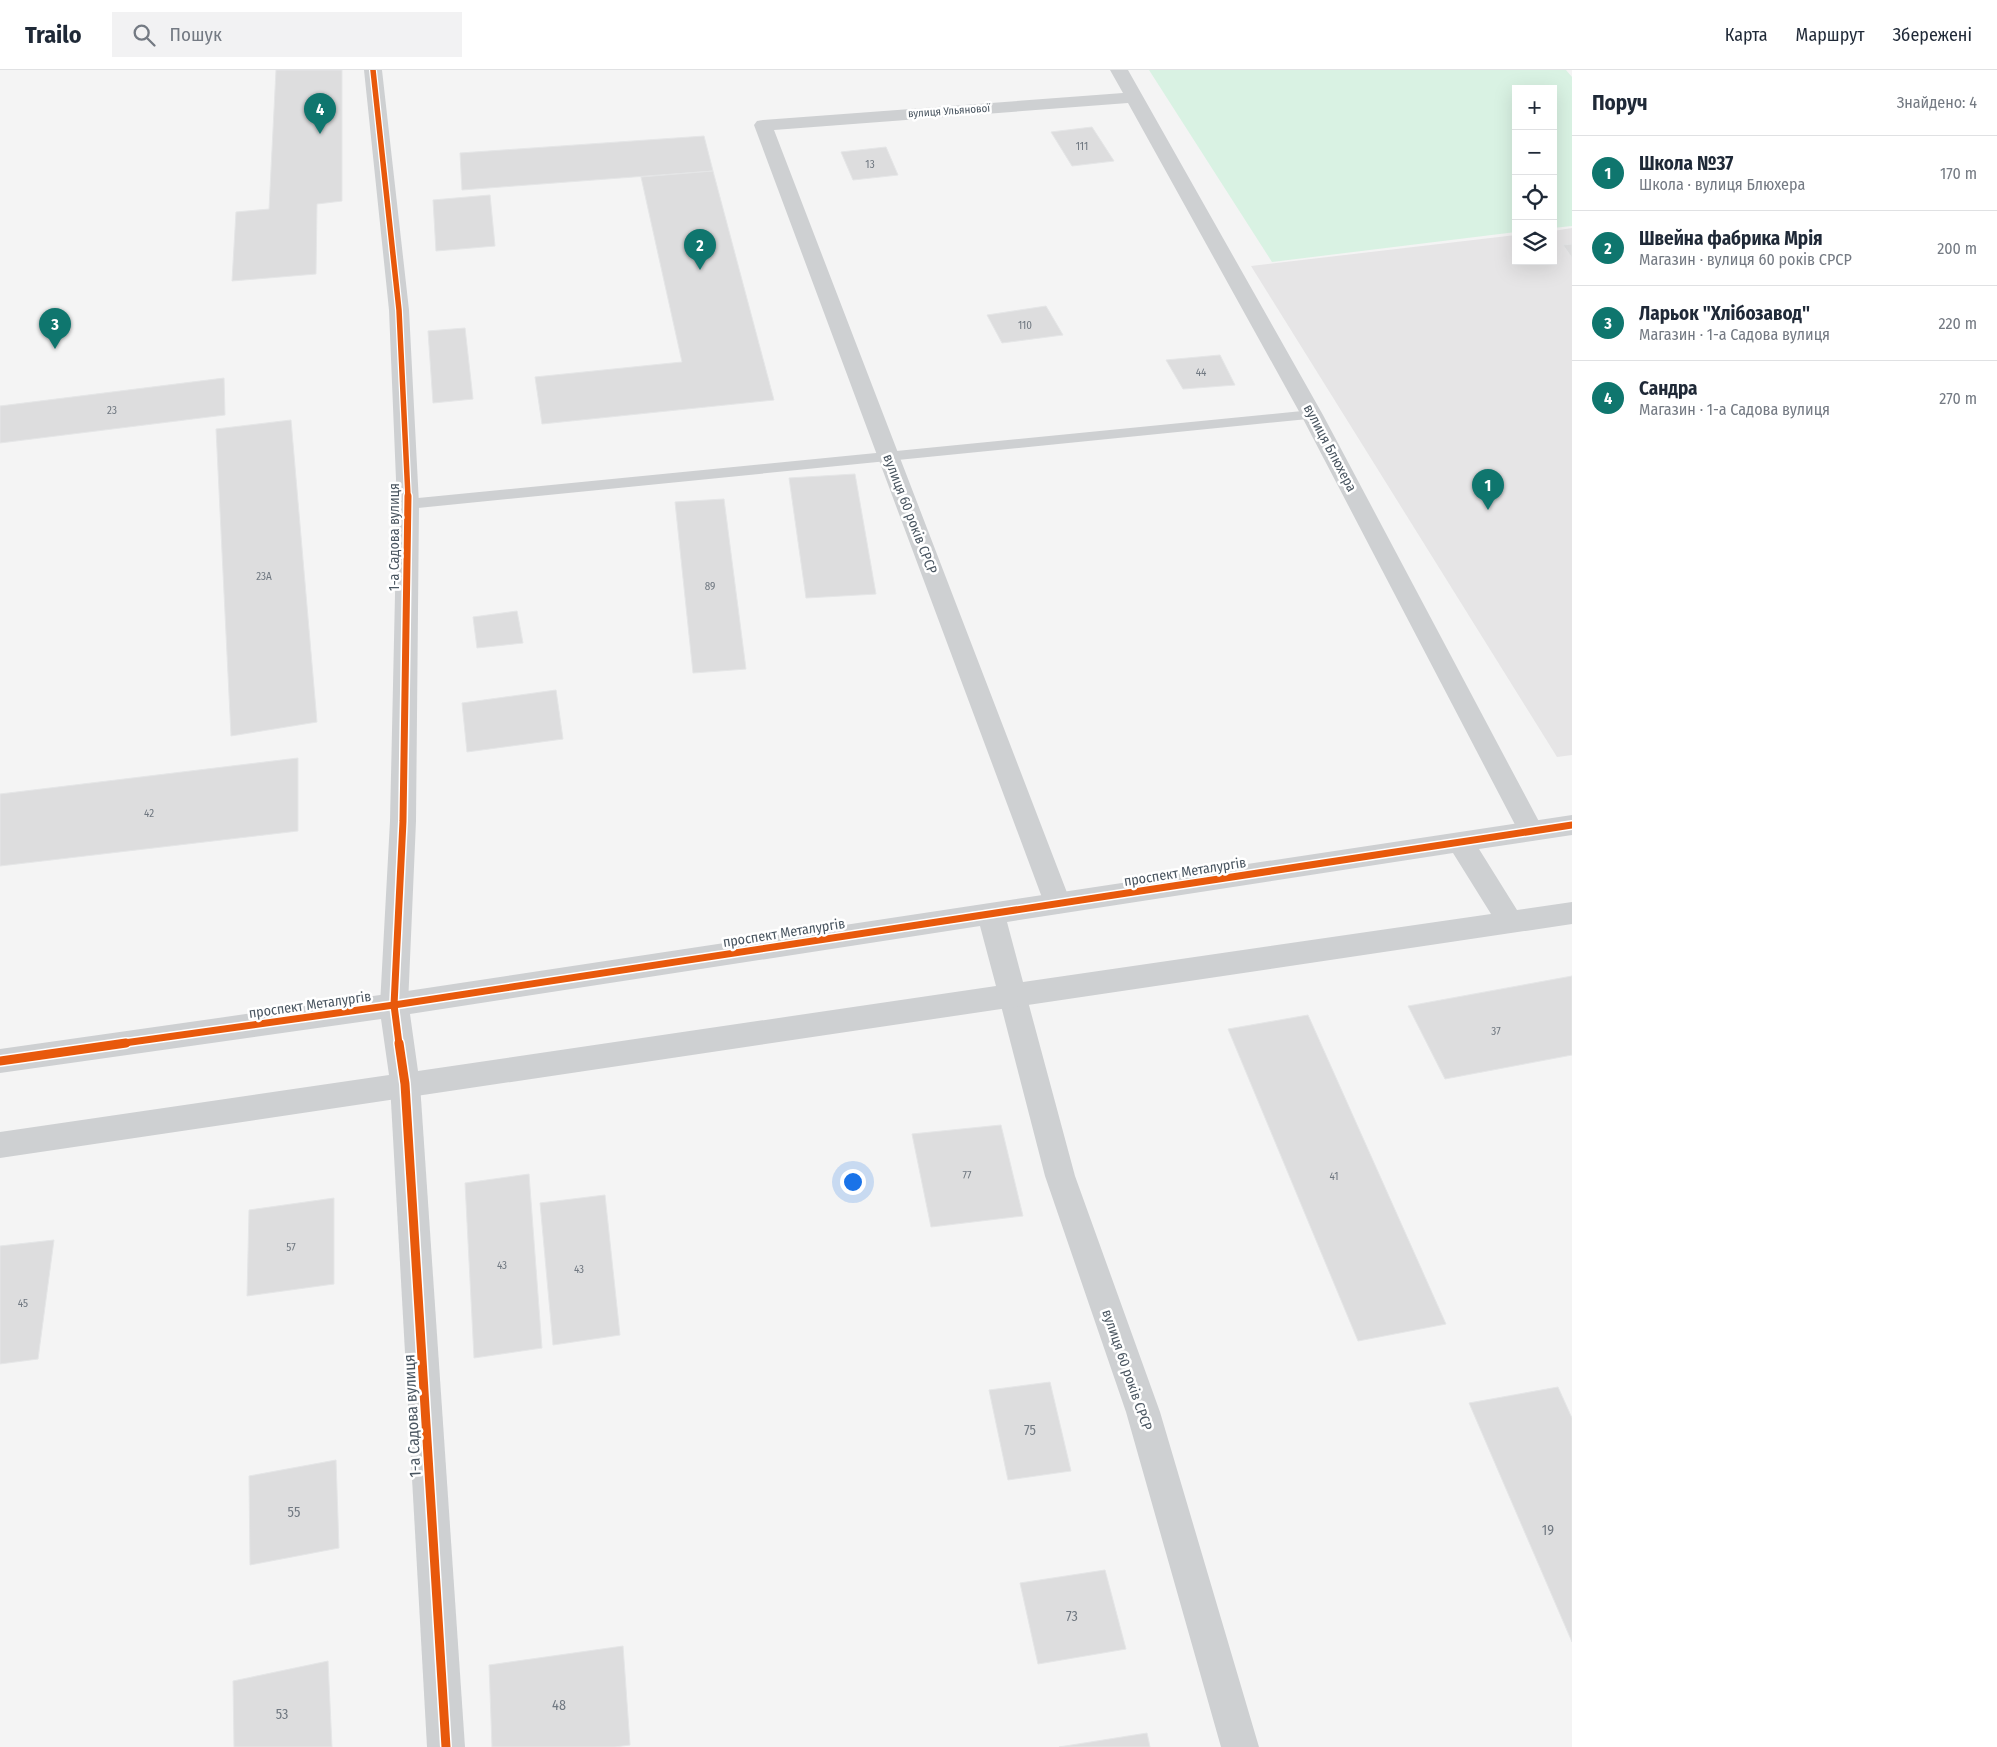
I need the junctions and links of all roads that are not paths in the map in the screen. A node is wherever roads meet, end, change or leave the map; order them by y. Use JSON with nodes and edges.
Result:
{"nodes":[{"id":1,"x":373,"y":70,"type":"edge"},
{"id":2,"x":1119,"y":70,"type":"edge"},
{"id":3,"x":1134,"y":97,"type":"junction"},
{"id":4,"x":763,"y":125,"type":"joint"},
{"id":5,"x":1312,"y":415,"type":"junction"},
{"id":6,"x":408,"y":504,"type":"junction"},
{"id":7,"x":1572,"y":825,"type":"edge"},
{"id":8,"x":1531,"y":831,"type":"junction"},
{"id":9,"x":1461,"y":843,"type":"junction"},
{"id":10,"x":1057,"y":904,"type":"junction"},
{"id":11,"x":1572,"y":913,"type":"edge"},
{"id":12,"x":991,"y":914,"type":"junction"},
{"id":13,"x":1510,"y":922,"type":"junction"},
{"id":14,"x":1012,"y":994,"type":"junction"},
{"id":15,"x":394,"y":1005,"type":"junction"},
{"id":16,"x":0,"y":1061,"type":"edge"},
{"id":17,"x":405,"y":1084,"type":"junction"},
{"id":18,"x":0,"y":1145,"type":"edge"},
{"id":19,"x":446,"y":1747,"type":"edge"},
{"id":20,"x":1240,"y":1747,"type":"edge"}],
"edges":[{"from":1,"to":6,"type":"street","name":"1-а Садова вулиця"},
{"from":2,"to":3,"type":"street","name":"вулиця Блюхера"},
{"from":3,"to":4,"type":"street","name":"вулиця Ульянової"},
{"from":3,"to":5,"type":"street","name":"вулиця Блюхера"},
{"from":4,"to":10,"type":"street","name":"вулиця 60 років СРСР"},
{"from":5,"to":6,"type":"lane"},
{"from":5,"to":8,"type":"street","name":"вулиця Блюхера"},
{"from":6,"to":15,"type":"street","name":"1-а Садова вулиця"},
{"from":7,"to":8,"type":"street","name":"проспект Металургів"},
{"from":8,"to":9,"type":"street","name":"проспект Металургів"},
{"from":9,"to":10,"type":"street","name":"проспект Металургів"},
{"from":9,"to":13,"type":"street"},
{"from":10,"to":12,"type":"street","name":"проспект Металургів"},
{"from":11,"to":13,"type":"street"},
{"from":12,"to":14,"type":"street","name":"вулиця 60 років СРСР"},
{"from":12,"to":15,"type":"street","name":"проспект Металургів"},
{"from":13,"to":14,"type":"street"},
{"from":14,"to":17,"type":"street"},
{"from":14,"to":20,"type":"street","name":"вулиця 60 років СРСР"},
{"from":15,"to":16,"type":"street","name":"проспект Металургів"},
{"from":15,"to":17,"type":"street","name":"1-а Садова вулиця"},
{"from":17,"to":18,"type":"street"},
{"from":17,"to":19,"type":"street","name":"1-а Садова вулиця"}]}
